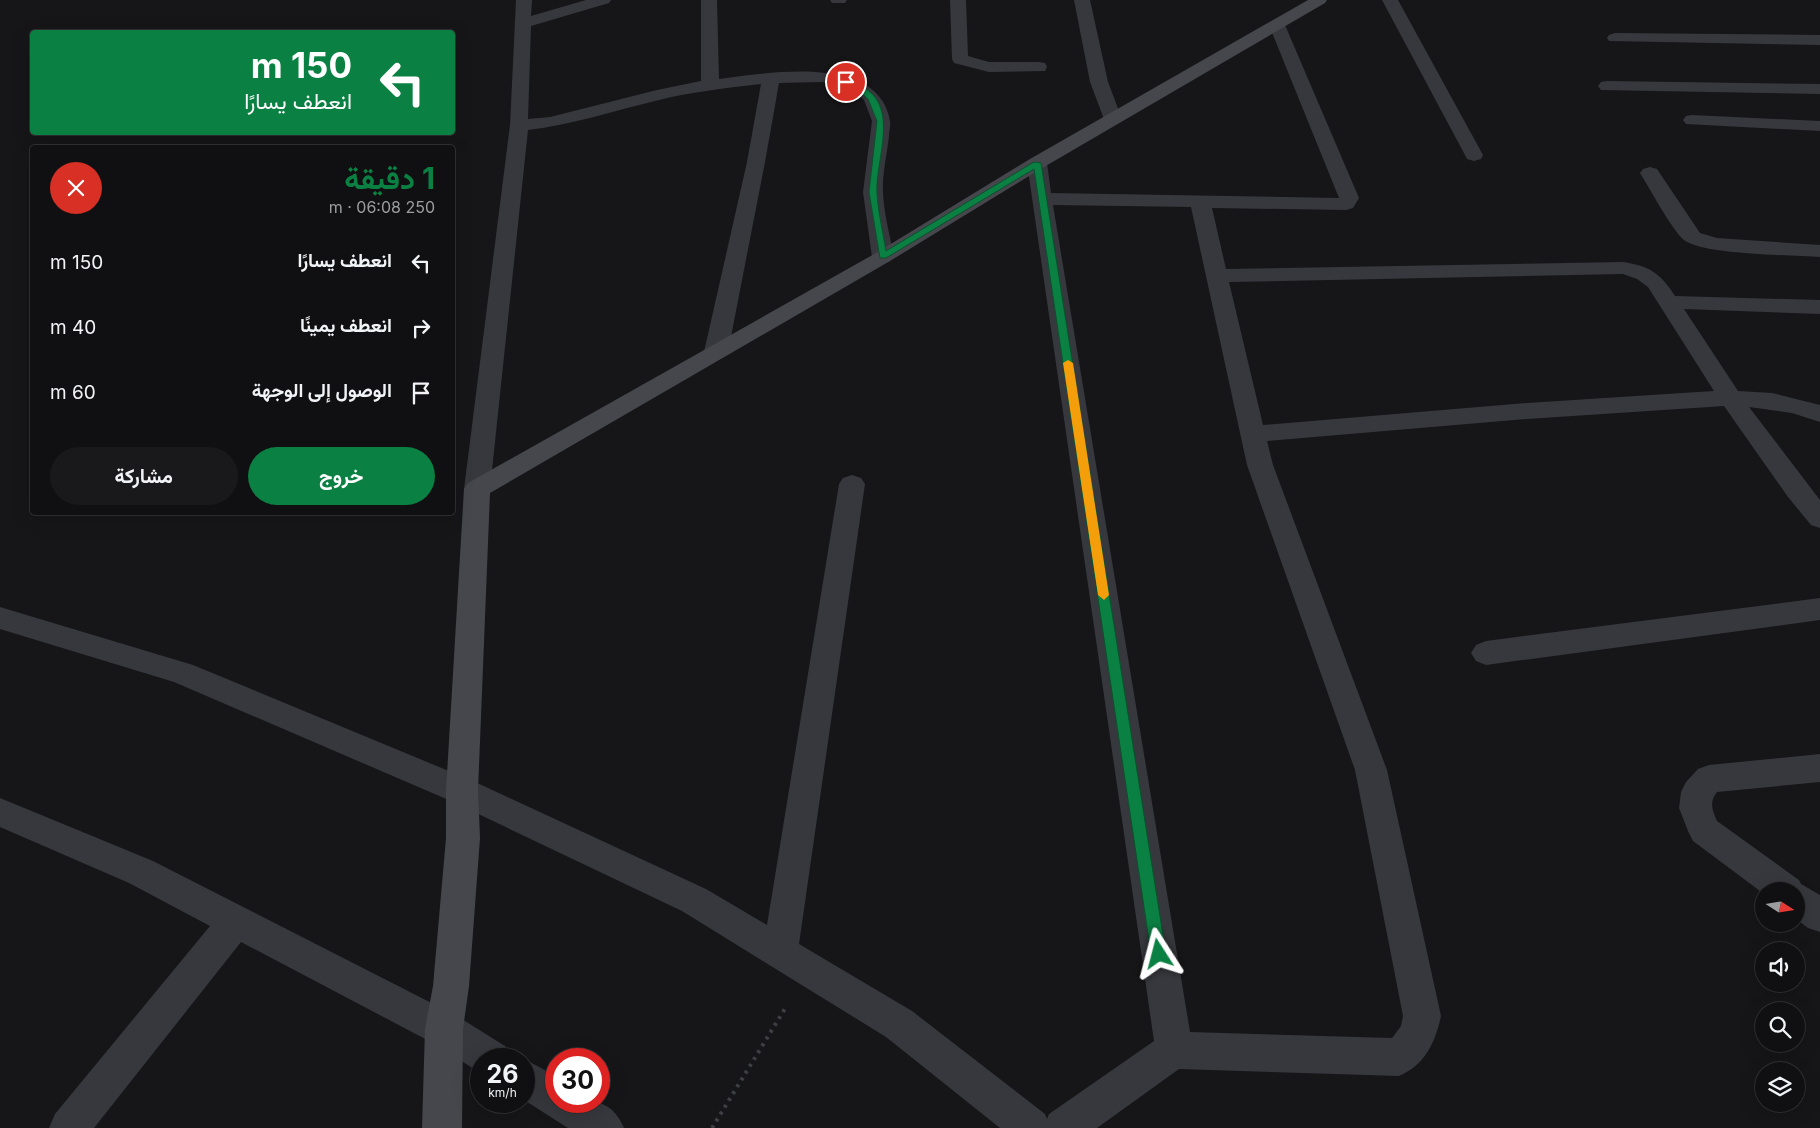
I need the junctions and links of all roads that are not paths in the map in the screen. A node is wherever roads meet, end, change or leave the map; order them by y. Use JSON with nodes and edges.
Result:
{"nodes":[{"id":1,"x":524,"y":0,"type":"edge"},
{"id":2,"x":603,"y":0,"type":"edge"},
{"id":3,"x":709,"y":0,"type":"edge"},
{"id":4,"x":958,"y":0,"type":"edge"},
{"id":5,"x":1082,"y":0,"type":"edge"},
{"id":6,"x":1319,"y":0,"type":"edge"},
{"id":7,"x":1390,"y":0,"type":"edge"},
{"id":8,"x":522,"y":24,"type":"junction"},
{"id":9,"x":1276,"y":25,"type":"junction"},
{"id":10,"x":1615,"y":38,"type":"dead end"},
{"id":11,"x":1820,"y":40,"type":"edge"},
{"id":12,"x":1039,"y":67,"type":"dead end"},
{"id":13,"x":771,"y":78,"type":"junction"},
{"id":14,"x":710,"y":85,"type":"junction"},
{"id":15,"x":1607,"y":86,"type":"dead end"},
{"id":16,"x":1820,"y":89,"type":"edge"},
{"id":17,"x":1113,"y":119,"type":"junction"},
{"id":18,"x":1692,"y":120,"type":"dead end"},
{"id":19,"x":519,"y":125,"type":"junction"},
{"id":20,"x":1820,"y":126,"type":"edge"},
{"id":21,"x":1474,"y":155,"type":"dead end"},
{"id":22,"x":1037,"y":163,"type":"junction"},
{"id":23,"x":1650,"y":173,"type":"dead end"},
{"id":24,"x":1042,"y":199,"type":"junction"},
{"id":25,"x":1200,"y":201,"type":"junction"},
{"id":26,"x":1820,"y":250,"type":"edge"},
{"id":27,"x":883,"y":257,"type":"junction"},
{"id":28,"x":1217,"y":276,"type":"junction"},
{"id":29,"x":1668,"y":302,"type":"junction"},
{"id":30,"x":1820,"y":308,"type":"edge"},
{"id":31,"x":716,"y":352,"type":"junction"},
{"id":32,"x":1729,"y":399,"type":"junction"},
{"id":33,"x":1820,"y":414,"type":"edge"},
{"id":34,"x":1253,"y":434,"type":"junction"},
{"id":35,"x":852,"y":484,"type":"dead end"},
{"id":36,"x":477,"y":489,"type":"junction"},
{"id":37,"x":1820,"y":518,"type":"edge"},
{"id":38,"x":1820,"y":609,"type":"edge"},
{"id":39,"x":0,"y":618,"type":"edge"},
{"id":40,"x":1486,"y":653,"type":"dead end"},
{"id":41,"x":1820,"y":768,"type":"edge"},
{"id":42,"x":462,"y":791,"type":"junction"},
{"id":43,"x":0,"y":812,"type":"edge"},
{"id":44,"x":1775,"y":882,"type":"edge"},
{"id":45,"x":1805,"y":905,"type":"edge"},
{"id":46,"x":1820,"y":916,"type":"edge"},
{"id":47,"x":236,"y":921,"type":"junction"},
{"id":48,"x":780,"y":952,"type":"junction"},
{"id":49,"x":444,"y":1029,"type":"junction"},
{"id":50,"x":474,"y":1048,"type":"edge"},
{"id":51,"x":1174,"y":1050,"type":"junction"},
{"id":52,"x":580,"y":1113,"type":"edge"},
{"id":53,"x":69,"y":1128,"type":"edge"},
{"id":54,"x":442,"y":1128,"type":"edge"},
{"id":55,"x":604,"y":1128,"type":"edge"},
{"id":56,"x":1032,"y":1128,"type":"edge"},
{"id":57,"x":1063,"y":1128,"type":"edge"}],
"edges":[{"from":1,"to":8,"type":"street"},
{"from":2,"to":8,"type":"street"},
{"from":3,"to":14,"type":"street"},
{"from":4,"to":12,"type":"street"},
{"from":5,"to":17,"type":"street"},
{"from":6,"to":9,"type":"street"},
{"from":7,"to":21,"type":"street"},
{"from":8,"to":19,"type":"street"},
{"from":9,"to":17,"type":"street"},
{"from":9,"to":25,"type":"street"},
{"from":10,"to":11,"type":"street"},
{"from":13,"to":14,"type":"street"},
{"from":13,"to":27,"type":"street"},
{"from":13,"to":31,"type":"street"},
{"from":14,"to":19,"type":"street"},
{"from":15,"to":16,"type":"street"},
{"from":17,"to":22,"type":"street"},
{"from":18,"to":20,"type":"street"},
{"from":19,"to":36,"type":"street"},
{"from":22,"to":24,"type":"street"},
{"from":22,"to":27,"type":"street"},
{"from":23,"to":26,"type":"street"},
{"from":24,"to":25,"type":"street"},
{"from":24,"to":51,"type":"street"},
{"from":25,"to":28,"type":"street"},
{"from":27,"to":31,"type":"street"},
{"from":28,"to":29,"type":"street"},
{"from":28,"to":34,"type":"street"},
{"from":29,"to":30,"type":"street"},
{"from":29,"to":32,"type":"street"},
{"from":31,"to":36,"type":"street"},
{"from":32,"to":33,"type":"street"},
{"from":32,"to":34,"type":"street"},
{"from":32,"to":37,"type":"street"},
{"from":34,"to":51,"type":"street"},
{"from":35,"to":48,"type":"street"},
{"from":36,"to":42,"type":"street"},
{"from":38,"to":40,"type":"street"},
{"from":39,"to":42,"type":"street"},
{"from":41,"to":44,"type":"street"},
{"from":42,"to":48,"type":"street"},
{"from":42,"to":49,"type":"street"},
{"from":43,"to":47,"type":"street"},
{"from":45,"to":46,"type":"street"},
{"from":47,"to":49,"type":"street"},
{"from":47,"to":53,"type":"street"},
{"from":48,"to":56,"type":"street"},
{"from":49,"to":50,"type":"street"},
{"from":49,"to":54,"type":"street"},
{"from":51,"to":57,"type":"street"},
{"from":52,"to":55,"type":"street"}]}
